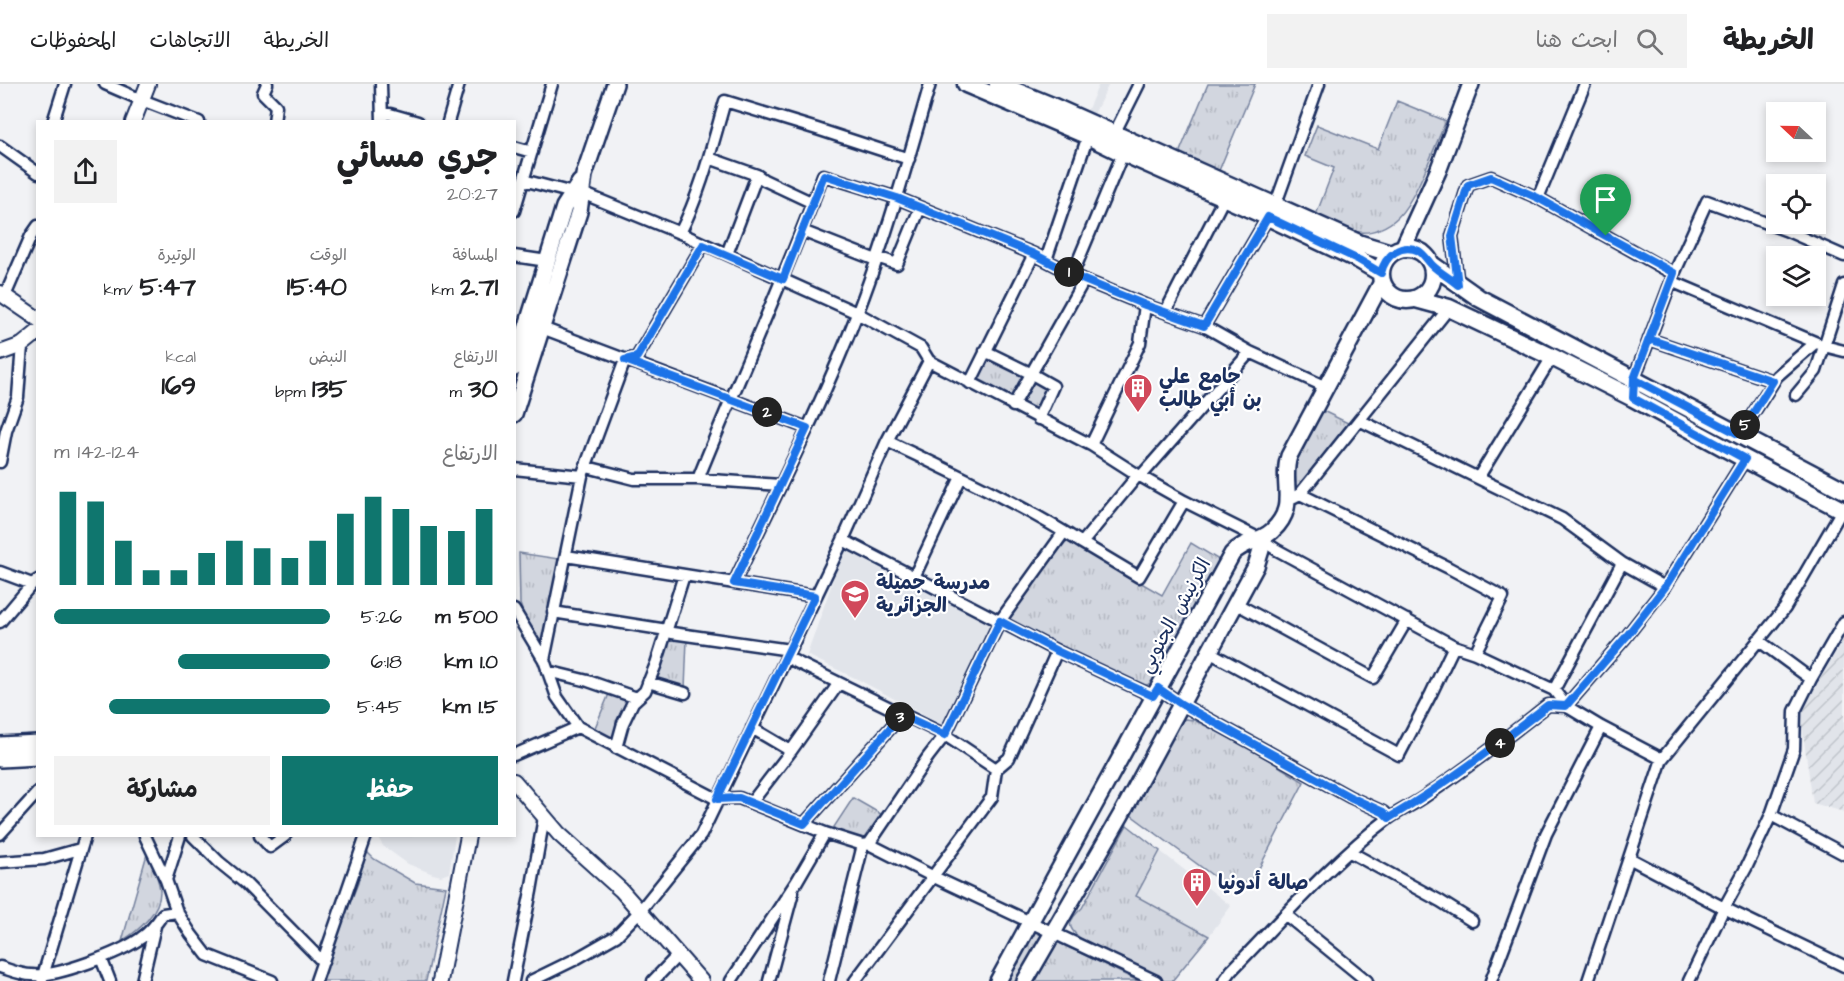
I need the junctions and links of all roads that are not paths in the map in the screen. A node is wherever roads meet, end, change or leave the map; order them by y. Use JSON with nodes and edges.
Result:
{"nodes":[{"id":1,"x":65,"y":84,"type":"edge"},
{"id":2,"x":105,"y":84,"type":"edge"},
{"id":3,"x":147,"y":84,"type":"edge"},
{"id":4,"x":267,"y":84,"type":"edge"},
{"id":5,"x":381,"y":84,"type":"edge"},
{"id":6,"x":459,"y":84,"type":"edge"},
{"id":7,"x":552,"y":84,"type":"edge"},
{"id":8,"x":615,"y":84,"type":"edge"},
{"id":9,"x":930,"y":84,"type":"edge"},
{"id":10,"x":966,"y":84,"type":"edge"},
{"id":11,"x":998,"y":84,"type":"edge"},
{"id":12,"x":1139,"y":84,"type":"edge"},
{"id":13,"x":1318,"y":84,"type":"edge"},
{"id":14,"x":1471,"y":84,"type":"edge"},
{"id":15,"x":1585,"y":84,"type":"edge"},
{"id":16,"x":142,"y":100,"type":"junction"},
{"id":17,"x":382,"y":118,"type":"edge"},
{"id":18,"x":136,"y":119,"type":"edge"},
{"id":19,"x":54,"y":120,"type":"edge"},
{"id":20,"x":194,"y":120,"type":"edge"},
{"id":21,"x":274,"y":120,"type":"edge"},
{"id":22,"x":411,"y":120,"type":"edge"},
{"id":23,"x":449,"y":120,"type":"edge"},
{"id":24,"x":1114,"y":134,"type":"junction"},
{"id":25,"x":1088,"y":136,"type":"junction"},
{"id":26,"x":0,"y":146,"type":"edge"},
{"id":27,"x":516,"y":148,"type":"edge"},
{"id":28,"x":532,"y":152,"type":"junction"},
{"id":29,"x":1122,"y":153,"type":"junction"},
{"id":30,"x":709,"y":158,"type":"junction"},
{"id":31,"x":909,"y":159,"type":"junction"},
{"id":32,"x":36,"y":172,"type":"edge"},
{"id":33,"x":757,"y":175,"type":"junction"},
{"id":34,"x":523,"y":180,"type":"junction"},
{"id":35,"x":578,"y":193,"type":"junction"},
{"id":36,"x":897,"y":198,"type":"junction"},
{"id":37,"x":1224,"y":198,"type":"junction"},
{"id":38,"x":1538,"y":198,"type":"junction"},
{"id":39,"x":813,"y":203,"type":"junction"},
{"id":40,"x":516,"y":205,"type":"edge"},
{"id":41,"x":920,"y":207,"type":"junction"},
{"id":42,"x":1271,"y":212,"type":"junction"},
{"id":43,"x":36,"y":229,"type":"edge"},
{"id":44,"x":802,"y":231,"type":"junction"},
{"id":45,"x":681,"y":233,"type":"junction"},
{"id":46,"x":703,"y":245,"type":"junction"},
{"id":47,"x":1397,"y":251,"type":"junction"},
{"id":48,"x":727,"y":254,"type":"junction"},
{"id":49,"x":1034,"y":254,"type":"junction"},
{"id":50,"x":516,"y":256,"type":"edge"},
{"id":51,"x":1844,"y":256,"type":"edge"},
{"id":52,"x":876,"y":258,"type":"junction"},
{"id":53,"x":1046,"y":260,"type":"junction"},
{"id":54,"x":547,"y":261,"type":"junction"},
{"id":55,"x":1431,"y":264,"type":"junction"},
{"id":56,"x":1073,"y":273,"type":"junction"},
{"id":57,"x":1672,"y":277,"type":"junction"},
{"id":58,"x":1381,"y":278,"type":"junction"},
{"id":59,"x":783,"y":279,"type":"junction"},
{"id":60,"x":1084,"y":280,"type":"junction"},
{"id":61,"x":1458,"y":285,"type":"junction"},
{"id":62,"x":1844,"y":285,"type":"edge"},
{"id":63,"x":3,"y":294,"type":"edge"},
{"id":64,"x":1416,"y":298,"type":"junction"},
{"id":65,"x":1145,"y":305,"type":"junction"},
{"id":66,"x":1449,"y":308,"type":"junction"},
{"id":67,"x":1166,"y":311,"type":"junction"},
{"id":68,"x":857,"y":313,"type":"junction"},
{"id":69,"x":36,"y":318,"type":"edge"},
{"id":70,"x":1204,"y":326,"type":"junction"},
{"id":71,"x":528,"y":327,"type":"edge"},
{"id":72,"x":36,"y":334,"type":"edge"},
{"id":73,"x":1649,"y":339,"type":"junction"},
{"id":74,"x":22,"y":345,"type":"junction"},
{"id":75,"x":1820,"y":345,"type":"junction"},
{"id":76,"x":985,"y":351,"type":"junction"},
{"id":77,"x":1844,"y":351,"type":"edge"},
{"id":78,"x":1250,"y":352,"type":"junction"},
{"id":79,"x":0,"y":353,"type":"edge"},
{"id":80,"x":1552,"y":357,"type":"junction"},
{"id":81,"x":625,"y":360,"type":"junction"},
{"id":82,"x":929,"y":361,"type":"junction"},
{"id":83,"x":516,"y":362,"type":"edge"},
{"id":84,"x":1030,"y":373,"type":"junction"},
{"id":85,"x":1634,"y":379,"type":"junction"},
{"id":86,"x":1773,"y":381,"type":"junction"},
{"id":87,"x":970,"y":383,"type":"junction"},
{"id":88,"x":1326,"y":387,"type":"junction"},
{"id":89,"x":1796,"y":395,"type":"dead end"},
{"id":90,"x":1633,"y":398,"type":"junction"},
{"id":91,"x":730,"y":399,"type":"junction"},
{"id":92,"x":516,"y":402,"type":"edge"},
{"id":93,"x":1013,"y":406,"type":"junction"},
{"id":94,"x":1038,"y":419,"type":"junction"},
{"id":95,"x":1359,"y":420,"type":"junction"},
{"id":96,"x":807,"y":428,"type":"junction"},
{"id":97,"x":1738,"y":434,"type":"junction"},
{"id":98,"x":887,"y":441,"type":"junction"},
{"id":99,"x":1091,"y":445,"type":"junction"},
{"id":100,"x":1745,"y":459,"type":"junction"},
{"id":101,"x":0,"y":462,"type":"edge"},
{"id":102,"x":516,"y":469,"type":"edge"},
{"id":103,"x":585,"y":472,"type":"junction"},
{"id":104,"x":1139,"y":476,"type":"junction"},
{"id":105,"x":961,"y":477,"type":"junction"},
{"id":106,"x":1478,"y":478,"type":"junction"},
{"id":107,"x":698,"y":479,"type":"junction"},
{"id":108,"x":780,"y":485,"type":"junction"},
{"id":109,"x":1844,"y":490,"type":"edge"},
{"id":110,"x":1294,"y":497,"type":"junction"},
{"id":111,"x":1184,"y":501,"type":"junction"},
{"id":112,"x":1843,"y":510,"type":"edge"},
{"id":113,"x":1064,"y":532,"type":"junction"},
{"id":114,"x":1260,"y":539,"type":"junction"},
{"id":115,"x":843,"y":540,"type":"junction"},
{"id":116,"x":1082,"y":543,"type":"junction"},
{"id":117,"x":566,"y":556,"type":"junction"},
{"id":118,"x":1622,"y":563,"type":"junction"},
{"id":119,"x":0,"y":572,"type":"edge"},
{"id":120,"x":684,"y":575,"type":"junction"},
{"id":121,"x":914,"y":577,"type":"junction"},
{"id":122,"x":35,"y":582,"type":"edge"},
{"id":123,"x":734,"y":583,"type":"junction"},
{"id":124,"x":1665,"y":587,"type":"junction"},
{"id":125,"x":815,"y":596,"type":"junction"},
{"id":126,"x":1235,"y":603,"type":"junction"},
{"id":127,"x":553,"y":612,"type":"junction"},
{"id":128,"x":516,"y":613,"type":"edge"},
{"id":129,"x":1407,"y":620,"type":"junction"},
{"id":130,"x":1000,"y":621,"type":"junction"},
{"id":131,"x":0,"y":622,"type":"edge"},
{"id":132,"x":1844,"y":622,"type":"edge"},
{"id":133,"x":667,"y":630,"type":"junction"},
{"id":134,"x":1758,"y":640,"type":"junction"},
{"id":135,"x":1454,"y":646,"type":"junction"},
{"id":136,"x":1057,"y":651,"type":"junction"},
{"id":137,"x":1209,"y":652,"type":"junction"},
{"id":138,"x":788,"y":653,"type":"junction"},
{"id":139,"x":1475,"y":653,"type":"junction"},
{"id":140,"x":546,"y":665,"type":"junction"},
{"id":141,"x":1811,"y":679,"type":"junction"},
{"id":142,"x":648,"y":681,"type":"junction"},
{"id":143,"x":839,"y":683,"type":"junction"},
{"id":144,"x":1554,"y":690,"type":"junction"},
{"id":145,"x":1155,"y":692,"type":"junction"},
{"id":146,"x":684,"y":693,"type":"dead end"},
{"id":147,"x":637,"y":698,"type":"junction"},
{"id":148,"x":1181,"y":704,"type":"junction"},
{"id":149,"x":1566,"y":706,"type":"junction"},
{"id":150,"x":902,"y":715,"type":"junction"},
{"id":151,"x":578,"y":727,"type":"junction"},
{"id":152,"x":1601,"y":727,"type":"junction"},
{"id":153,"x":752,"y":728,"type":"junction"},
{"id":154,"x":945,"y":735,"type":"junction"},
{"id":155,"x":36,"y":743,"type":"edge"},
{"id":156,"x":0,"y":745,"type":"edge"},
{"id":157,"x":616,"y":748,"type":"junction"},
{"id":158,"x":791,"y":751,"type":"junction"},
{"id":159,"x":516,"y":754,"type":"edge"},
{"id":160,"x":36,"y":757,"type":"edge"},
{"id":161,"x":0,"y":759,"type":"edge"},
{"id":162,"x":1662,"y":759,"type":"junction"},
{"id":163,"x":996,"y":768,"type":"junction"},
{"id":164,"x":516,"y":783,"type":"edge"},
{"id":165,"x":36,"y":794,"type":"edge"},
{"id":166,"x":717,"y":799,"type":"junction"},
{"id":167,"x":751,"y":803,"type":"junction"},
{"id":168,"x":1771,"y":815,"type":"junction"},
{"id":169,"x":544,"y":817,"type":"junction"},
{"id":170,"x":1389,"y":818,"type":"junction"},
{"id":171,"x":804,"y":824,"type":"junction"},
{"id":172,"x":825,"y":833,"type":"junction"},
{"id":173,"x":0,"y":834,"type":"edge"},
{"id":174,"x":85,"y":837,"type":"edge"},
{"id":175,"x":145,"y":837,"type":"edge"},
{"id":176,"x":180,"y":837,"type":"edge"},
{"id":177,"x":194,"y":837,"type":"edge"},
{"id":178,"x":261,"y":837,"type":"edge"},
{"id":179,"x":284,"y":837,"type":"edge"},
{"id":180,"x":366,"y":837,"type":"edge"},
{"id":181,"x":468,"y":837,"type":"edge"},
{"id":182,"x":866,"y":844,"type":"junction"},
{"id":183,"x":80,"y":849,"type":"junction"},
{"id":184,"x":1350,"y":852,"type":"junction"},
{"id":185,"x":1844,"y":854,"type":"edge"},
{"id":186,"x":1629,"y":858,"type":"junction"},
{"id":187,"x":0,"y":862,"type":"edge"},
{"id":188,"x":934,"y":877,"type":"junction"},
{"id":189,"x":166,"y":880,"type":"junction"},
{"id":190,"x":795,"y":883,"type":"junction"},
{"id":191,"x":1724,"y":908,"type":"junction"},
{"id":192,"x":640,"y":911,"type":"junction"},
{"id":193,"x":177,"y":912,"type":"junction"},
{"id":194,"x":1286,"y":915,"type":"junction"},
{"id":195,"x":1472,"y":921,"type":"dead end"},
{"id":196,"x":1031,"y":922,"type":"junction"},
{"id":197,"x":155,"y":925,"type":"junction"},
{"id":198,"x":1053,"y":932,"type":"junction"},
{"id":199,"x":678,"y":955,"type":"junction"},
{"id":200,"x":100,"y":958,"type":"junction"},
{"id":201,"x":323,"y":962,"type":"junction"},
{"id":202,"x":1844,"y":966,"type":"edge"},
{"id":203,"x":0,"y":967,"type":"edge"},
{"id":204,"x":43,"y":977,"type":"edge"},
{"id":205,"x":110,"y":981,"type":"edge"},
{"id":206,"x":142,"y":981,"type":"edge"},
{"id":207,"x":272,"y":981,"type":"edge"},
{"id":208,"x":316,"y":981,"type":"edge"},
{"id":209,"x":440,"y":981,"type":"edge"},
{"id":210,"x":513,"y":981,"type":"edge"},
{"id":211,"x":531,"y":981,"type":"edge"},
{"id":212,"x":653,"y":981,"type":"edge"},
{"id":213,"x":701,"y":981,"type":"edge"},
{"id":214,"x":731,"y":981,"type":"edge"},
{"id":215,"x":769,"y":981,"type":"edge"},
{"id":216,"x":829,"y":981,"type":"edge"},
{"id":217,"x":855,"y":981,"type":"edge"},
{"id":218,"x":998,"y":981,"type":"edge"},
{"id":219,"x":1025,"y":981,"type":"edge"},
{"id":220,"x":1156,"y":981,"type":"edge"},
{"id":221,"x":1224,"y":981,"type":"edge"},
{"id":222,"x":1367,"y":981,"type":"edge"},
{"id":223,"x":1491,"y":981,"type":"edge"},
{"id":224,"x":1588,"y":981,"type":"edge"},
{"id":225,"x":1689,"y":981,"type":"edge"}],
"edges":[{"from":1,"to":19,"type":"street"},
{"from":2,"to":16,"type":"street"},
{"from":3,"to":16,"type":"street"},
{"from":4,"to":21,"type":"street"},
{"from":5,"to":17,"type":"street"},
{"from":6,"to":23,"type":"street"},
{"from":7,"to":28,"type":"street"},
{"from":8,"to":35,"type":"main road"},
{"from":9,"to":31,"type":"street"},
{"from":10,"to":25,"type":"main road"},
{"from":11,"to":24,"type":"main road"},
{"from":12,"to":24,"type":"street"},
{"from":13,"to":42,"type":"street"},
{"from":14,"to":47,"type":"main road"},
{"from":15,"to":38,"type":"street"},
{"from":16,"to":18,"type":"street"},
{"from":16,"to":20,"type":"street"},
{"from":17,"to":22,"type":"street"},
{"from":24,"to":42,"type":"main road"},
{"from":25,"to":29,"type":"main road"},
{"from":25,"to":53,"type":"street"},
{"from":26,"to":32,"type":"street"},
{"from":27,"to":28,"type":"street"},
{"from":28,"to":34,"type":"street"},
{"from":29,"to":37,"type":"main road"},
{"from":29,"to":56,"type":"street"},
{"from":30,"to":31,"type":"street"},
{"from":30,"to":33,"type":"street"},
{"from":30,"to":45,"type":"street"},
{"from":31,"to":36,"type":"street"},
{"from":33,"to":39,"type":"street"},
{"from":33,"to":48,"type":"street"},
{"from":34,"to":35,"type":"street"},
{"from":34,"to":40,"type":"street"},
{"from":35,"to":45,"type":"street"},
{"from":35,"to":54,"type":"main road"},
{"from":35,"to":71,"type":"main road"},
{"from":36,"to":39,"type":"street"},
{"from":36,"to":41,"type":"street"},
{"from":36,"to":52,"type":"street"},
{"from":37,"to":42,"type":"main road"},
{"from":37,"to":67,"type":"street"},
{"from":38,"to":57,"type":"street"},
{"from":38,"to":61,"type":"street"},
{"from":39,"to":44,"type":"street"},
{"from":41,"to":49,"type":"street"},
{"from":41,"to":52,"type":"street"},
{"from":42,"to":47,"type":"main road"},
{"from":42,"to":58,"type":"main road"},
{"from":42,"to":70,"type":"street"},
{"from":43,"to":63,"type":"street"},
{"from":44,"to":52,"type":"street"},
{"from":44,"to":59,"type":"street"},
{"from":45,"to":46,"type":"street"},
{"from":46,"to":48,"type":"street"},
{"from":46,"to":81,"type":"street"},
{"from":47,"to":55,"type":"main road"},
{"from":47,"to":58,"type":"main road"},
{"from":48,"to":59,"type":"street"},
{"from":49,"to":53,"type":"street"},
{"from":49,"to":76,"type":"street"},
{"from":50,"to":54,"type":"street"},
{"from":51,"to":57,"type":"street"},
{"from":52,"to":68,"type":"street"},
{"from":53,"to":56,"type":"street"},
{"from":54,"to":71,"type":"main road"},
{"from":55,"to":61,"type":"main road"},
{"from":55,"to":64,"type":"main road"},
{"from":56,"to":60,"type":"street"},
{"from":57,"to":73,"type":"street"},
{"from":57,"to":75,"type":"street"},
{"from":58,"to":64,"type":"main road"},
{"from":58,"to":88,"type":"main road","name":"الكرنيش الجنوبي"},
{"from":59,"to":68,"type":"street"},
{"from":59,"to":91,"type":"street"},
{"from":60,"to":65,"type":"street"},
{"from":60,"to":84,"type":"street"},
{"from":61,"to":85,"type":"main road"},
{"from":62,"to":75,"type":"street"},
{"from":63,"to":69,"type":"street"},
{"from":64,"to":66,"type":"main road"},
{"from":65,"to":67,"type":"street"},
{"from":65,"to":99,"type":"street"},
{"from":66,"to":80,"type":"main road"},
{"from":66,"to":95,"type":"street"},
{"from":67,"to":70,"type":"street"},
{"from":68,"to":82,"type":"street"},
{"from":68,"to":96,"type":"street"},
{"from":70,"to":78,"type":"street"},
{"from":71,"to":81,"type":"street"},
{"from":71,"to":83,"type":"main road"},
{"from":71,"to":92,"type":"main road"},
{"from":72,"to":74,"type":"street"},
{"from":73,"to":85,"type":"street"},
{"from":73,"to":86,"type":"street"},
{"from":74,"to":79,"type":"street"},
{"from":74,"to":101,"type":"street"},
{"from":75,"to":77,"type":"street"},
{"from":75,"to":86,"type":"street"},
{"from":75,"to":89,"type":"street"},
{"from":76,"to":84,"type":"street"},
{"from":76,"to":87,"type":"street"},
{"from":78,"to":88,"type":"street"},
{"from":78,"to":104,"type":"street"},
{"from":80,"to":90,"type":"main road"},
{"from":80,"to":106,"type":"street"},
{"from":81,"to":91,"type":"street"},
{"from":81,"to":103,"type":"street"},
{"from":82,"to":87,"type":"street"},
{"from":82,"to":98,"type":"street"},
{"from":84,"to":93,"type":"street"},
{"from":84,"to":94,"type":"street"},
{"from":85,"to":90,"type":"street"},
{"from":85,"to":97,"type":"main road"},
{"from":86,"to":97,"type":"street"},
{"from":87,"to":93,"type":"street"},
{"from":88,"to":110,"type":"main road","name":"الكرنيش الجنوبي"},
{"from":90,"to":100,"type":"main road"},
{"from":91,"to":96,"type":"street"},
{"from":91,"to":107,"type":"street"},
{"from":93,"to":94,"type":"street"},
{"from":94,"to":99,"type":"street"},
{"from":95,"to":106,"type":"street"},
{"from":95,"to":110,"type":"street"},
{"from":96,"to":108,"type":"street"},
{"from":97,"to":109,"type":"main road"},
{"from":98,"to":105,"type":"street"},
{"from":98,"to":115,"type":"street"},
{"from":99,"to":104,"type":"street"},
{"from":100,"to":112,"type":"main road"},
{"from":100,"to":124,"type":"street"},
{"from":102,"to":103,"type":"street"},
{"from":103,"to":107,"type":"street"},
{"from":103,"to":117,"type":"street"},
{"from":104,"to":111,"type":"street"},
{"from":104,"to":116,"type":"street"},
{"from":105,"to":113,"type":"street"},
{"from":105,"to":121,"type":"street"},
{"from":106,"to":118,"type":"street"},
{"from":107,"to":108,"type":"street"},
{"from":108,"to":123,"type":"street"},
{"from":110,"to":114,"type":"main road","name":"الكرنيش الجنوبي"},
{"from":110,"to":139,"type":"street"},
{"from":111,"to":114,"type":"street"},
{"from":111,"to":116,"type":"street"},
{"from":112,"to":134,"type":"street"},
{"from":113,"to":116,"type":"street"},
{"from":113,"to":130,"type":"street"},
{"from":114,"to":126,"type":"main road"},
{"from":114,"to":129,"type":"street"},
{"from":114,"to":145,"type":"main road","name":"الكرنيش الجنوبي"},
{"from":115,"to":121,"type":"street"},
{"from":115,"to":125,"type":"street"},
{"from":117,"to":120,"type":"street"},
{"from":117,"to":127,"type":"street"},
{"from":118,"to":124,"type":"street"},
{"from":118,"to":144,"type":"street"},
{"from":119,"to":122,"type":"street"},
{"from":120,"to":123,"type":"street"},
{"from":120,"to":133,"type":"street"},
{"from":121,"to":130,"type":"street"},
{"from":122,"to":131,"type":"street"},
{"from":123,"to":125,"type":"street"},
{"from":124,"to":149,"type":"street"},
{"from":125,"to":138,"type":"street"},
{"from":126,"to":129,"type":"street"},
{"from":126,"to":137,"type":"main road"},
{"from":127,"to":133,"type":"street"},
{"from":127,"to":140,"type":"street"},
{"from":128,"to":140,"type":"street"},
{"from":129,"to":135,"type":"street"},
{"from":130,"to":136,"type":"street"},
{"from":130,"to":154,"type":"street"},
{"from":132,"to":141,"type":"street"},
{"from":133,"to":138,"type":"street"},
{"from":133,"to":142,"type":"street"},
{"from":134,"to":141,"type":"street"},
{"from":134,"to":162,"type":"street"},
{"from":135,"to":137,"type":"street"},
{"from":135,"to":139,"type":"street"},
{"from":136,"to":145,"type":"street"},
{"from":136,"to":163,"type":"street"},
{"from":137,"to":148,"type":"main road"},
{"from":138,"to":143,"type":"street"},
{"from":138,"to":153,"type":"street"},
{"from":139,"to":144,"type":"street"},
{"from":140,"to":147,"type":"street"},
{"from":140,"to":151,"type":"street"},
{"from":141,"to":168,"type":"street"},
{"from":142,"to":146,"type":"street"},
{"from":142,"to":147,"type":"street"},
{"from":143,"to":150,"type":"street"},
{"from":143,"to":158,"type":"street"},
{"from":144,"to":149,"type":"street"},
{"from":145,"to":148,"type":"street"},
{"from":145,"to":196,"type":"main road","name":"الكرنيش الجنوبي"},
{"from":147,"to":157,"type":"street"},
{"from":148,"to":170,"type":"street"},
{"from":148,"to":198,"type":"main road"},
{"from":149,"to":152,"type":"street"},
{"from":149,"to":170,"type":"street"},
{"from":150,"to":154,"type":"street"},
{"from":150,"to":171,"type":"street"},
{"from":151,"to":157,"type":"street"},
{"from":151,"to":159,"type":"street"},
{"from":152,"to":162,"type":"street"},
{"from":152,"to":223,"type":"street"},
{"from":153,"to":158,"type":"street"},
{"from":153,"to":166,"type":"street"},
{"from":154,"to":163,"type":"street"},
{"from":154,"to":182,"type":"street"},
{"from":155,"to":156,"type":"main road"},
{"from":157,"to":166,"type":"street"},
{"from":158,"to":167,"type":"street"},
{"from":160,"to":161,"type":"main road"},
{"from":162,"to":186,"type":"street"},
{"from":163,"to":188,"type":"street"},
{"from":164,"to":169,"type":"street"},
{"from":165,"to":173,"type":"street"},
{"from":166,"to":167,"type":"street"},
{"from":166,"to":192,"type":"street"},
{"from":167,"to":171,"type":"street"},
{"from":168,"to":185,"type":"street"},
{"from":168,"to":191,"type":"street"},
{"from":169,"to":192,"type":"street"},
{"from":169,"to":210,"type":"street"},
{"from":170,"to":184,"type":"street"},
{"from":171,"to":172,"type":"street"},
{"from":172,"to":182,"type":"street"},
{"from":172,"to":190,"type":"street"},
{"from":174,"to":183,"type":"street"},
{"from":175,"to":189,"type":"street"},
{"from":176,"to":189,"type":"street"},
{"from":177,"to":201,"type":"street"},
{"from":178,"to":179,"type":"street"},
{"from":180,"to":201,"type":"street"},
{"from":181,"to":209,"type":"street"},
{"from":182,"to":188,"type":"street"},
{"from":182,"to":216,"type":"street"},
{"from":183,"to":187,"type":"street"},
{"from":183,"to":204,"type":"street"},
{"from":184,"to":194,"type":"street"},
{"from":184,"to":195,"type":"street"},
{"from":186,"to":191,"type":"street"},
{"from":186,"to":224,"type":"street"},
{"from":188,"to":196,"type":"street"},
{"from":188,"to":217,"type":"street"},
{"from":189,"to":193,"type":"street"},
{"from":190,"to":214,"type":"street"},
{"from":190,"to":215,"type":"street"},
{"from":191,"to":202,"type":"street"},
{"from":191,"to":225,"type":"street"},
{"from":192,"to":199,"type":"street"},
{"from":192,"to":211,"type":"street"},
{"from":193,"to":197,"type":"street"},
{"from":193,"to":207,"type":"street"},
{"from":194,"to":221,"type":"street"},
{"from":194,"to":222,"type":"street"},
{"from":196,"to":198,"type":"street"},
{"from":196,"to":218,"type":"main road","name":"الكرنيش الجنوبي"},
{"from":197,"to":200,"type":"street"},
{"from":197,"to":206,"type":"street"},
{"from":198,"to":219,"type":"main road"},
{"from":198,"to":220,"type":"street"},
{"from":199,"to":212,"type":"street"},
{"from":199,"to":213,"type":"street"},
{"from":200,"to":204,"type":"street"},
{"from":200,"to":205,"type":"street"},
{"from":201,"to":208,"type":"street"},
{"from":203,"to":204,"type":"street"}]}
